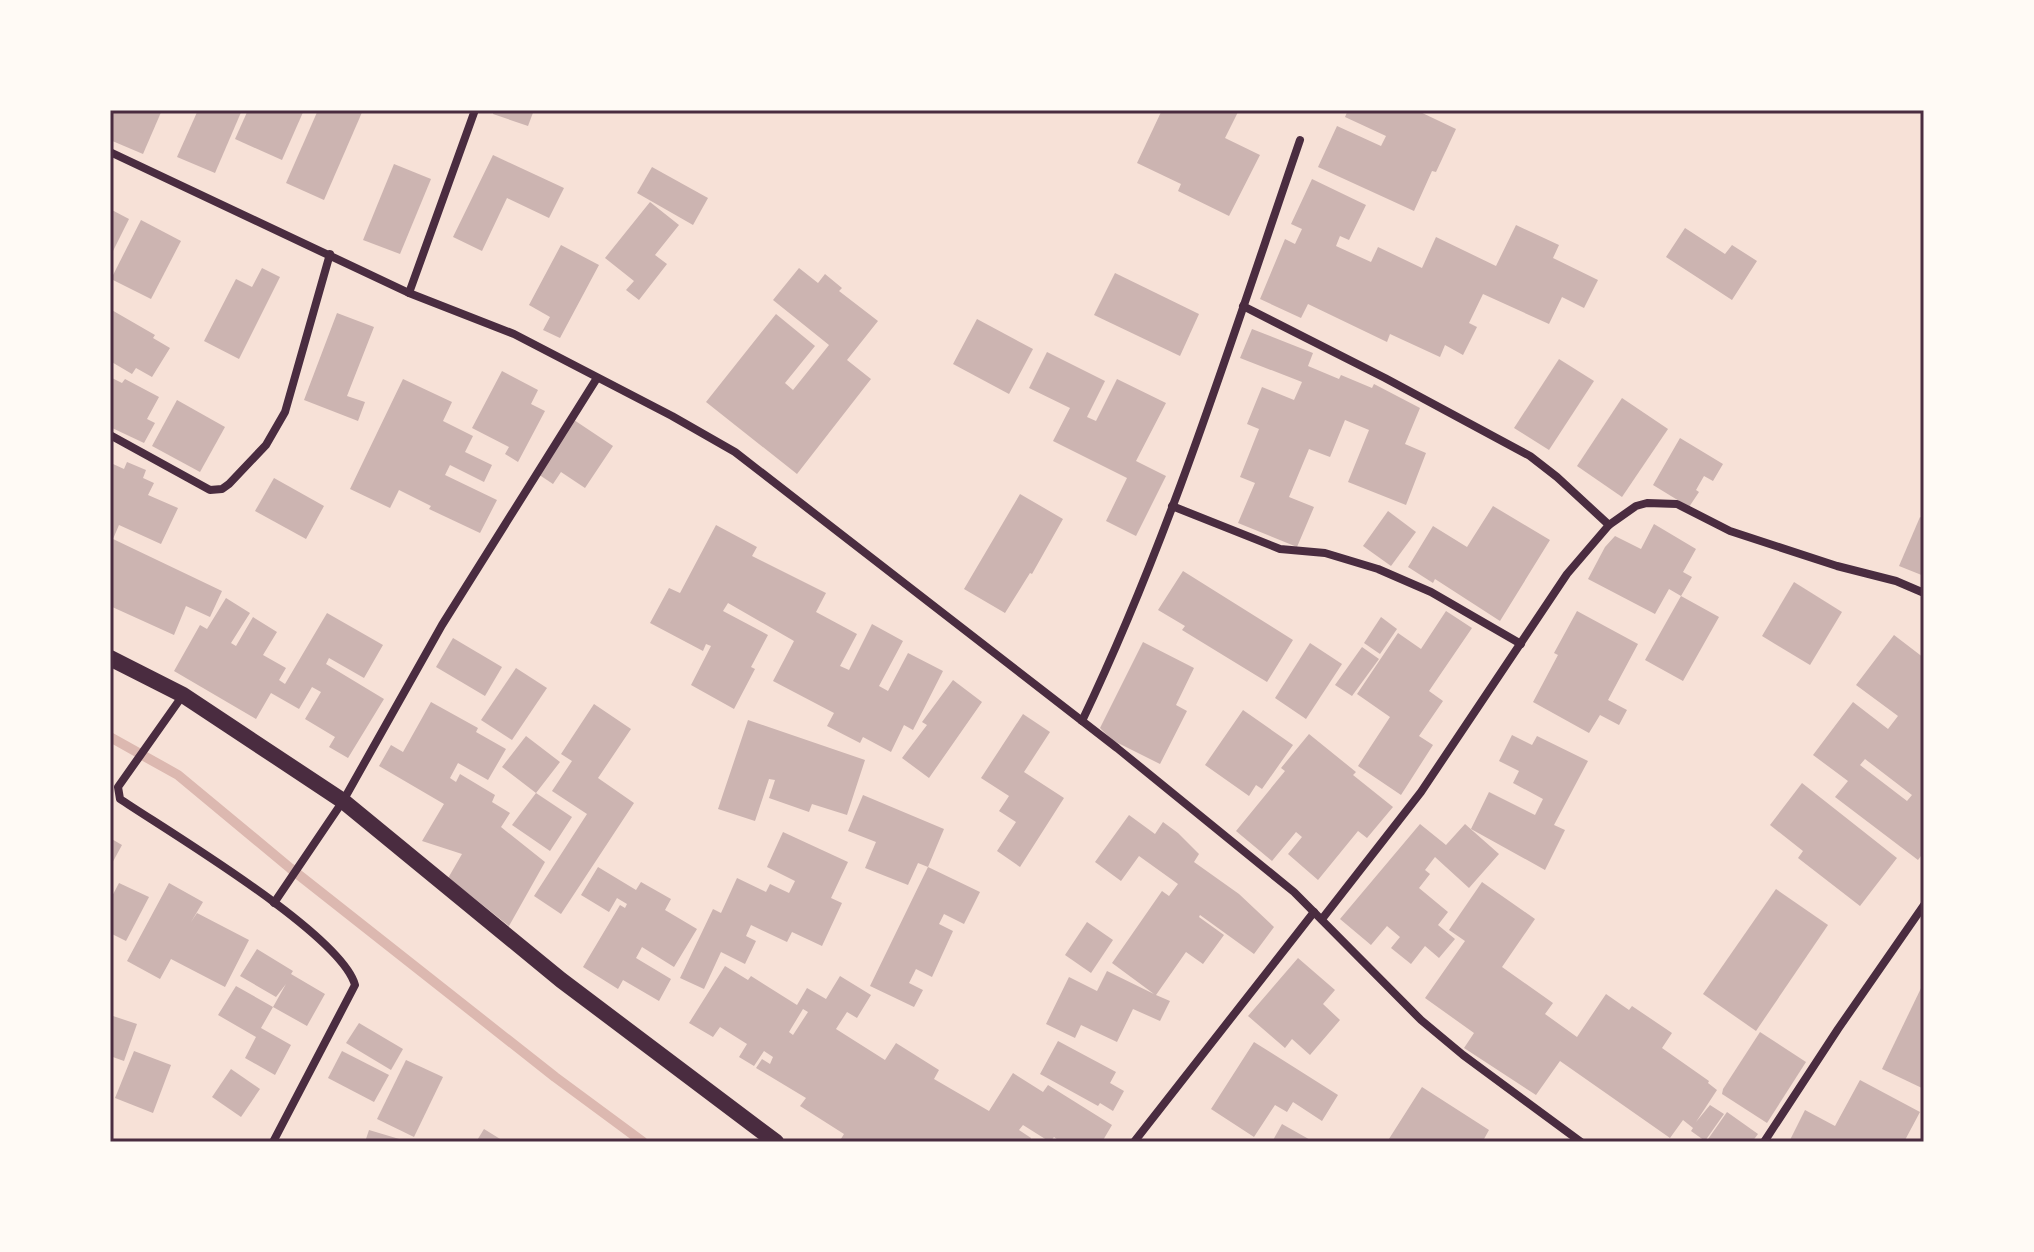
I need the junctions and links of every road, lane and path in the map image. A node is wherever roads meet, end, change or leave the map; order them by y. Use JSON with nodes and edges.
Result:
{"nodes":[{"id":1,"x":475,"y":110,"type":"edge"},
{"id":2,"x":1300,"y":140,"type":"dead end"},
{"id":3,"x":110,"y":152,"type":"edge"},
{"id":4,"x":330,"y":254,"type":"junction"},
{"id":5,"x":409,"y":293,"type":"junction"},
{"id":6,"x":1243,"y":306,"type":"junction"},
{"id":7,"x":597,"y":378,"type":"junction"},
{"id":8,"x":110,"y":435,"type":"edge"},
{"id":9,"x":1172,"y":506,"type":"junction"},
{"id":10,"x":1609,"y":525,"type":"junction"},
{"id":11,"x":1924,"y":593,"type":"edge"},
{"id":12,"x":1521,"y":644,"type":"junction"},
{"id":13,"x":110,"y":658,"type":"edge"},
{"id":14,"x":183,"y":695,"type":"junction"},
{"id":15,"x":1082,"y":721,"type":"junction"},
{"id":16,"x":343,"y":801,"type":"junction"},
{"id":17,"x":274,"y":903,"type":"junction"},
{"id":18,"x":1924,"y":905,"type":"edge"},
{"id":19,"x":1314,"y":912,"type":"junction"},
{"id":20,"x":1322,"y":919,"type":"junction"},
{"id":21,"x":273,"y":1142,"type":"edge"},
{"id":22,"x":776,"y":1142,"type":"edge"},
{"id":23,"x":1134,"y":1142,"type":"edge"},
{"id":24,"x":1581,"y":1142,"type":"edge"},
{"id":25,"x":1764,"y":1142,"type":"edge"}],
"edges":[{"from":1,"to":5,"type":"street"},
{"from":2,"to":6,"type":"street"},
{"from":3,"to":4,"type":"street"},
{"from":4,"to":5,"type":"street"},
{"from":4,"to":8,"type":"street"},
{"from":5,"to":7,"type":"street"},
{"from":6,"to":9,"type":"street"},
{"from":6,"to":10,"type":"street"},
{"from":7,"to":15,"type":"street"},
{"from":7,"to":16,"type":"street"},
{"from":9,"to":12,"type":"street"},
{"from":9,"to":15,"type":"street"},
{"from":10,"to":11,"type":"street"},
{"from":10,"to":12,"type":"street"},
{"from":12,"to":20,"type":"street"},
{"from":13,"to":14,"type":"main road"},
{"from":14,"to":16,"type":"main road"},
{"from":14,"to":17,"type":"street"},
{"from":15,"to":19,"type":"street"},
{"from":16,"to":17,"type":"street"},
{"from":16,"to":22,"type":"main road"},
{"from":17,"to":21,"type":"street"},
{"from":18,"to":25,"type":"street"},
{"from":19,"to":20,"type":"street"},
{"from":19,"to":23,"type":"street"},
{"from":20,"to":24,"type":"street"}]}
